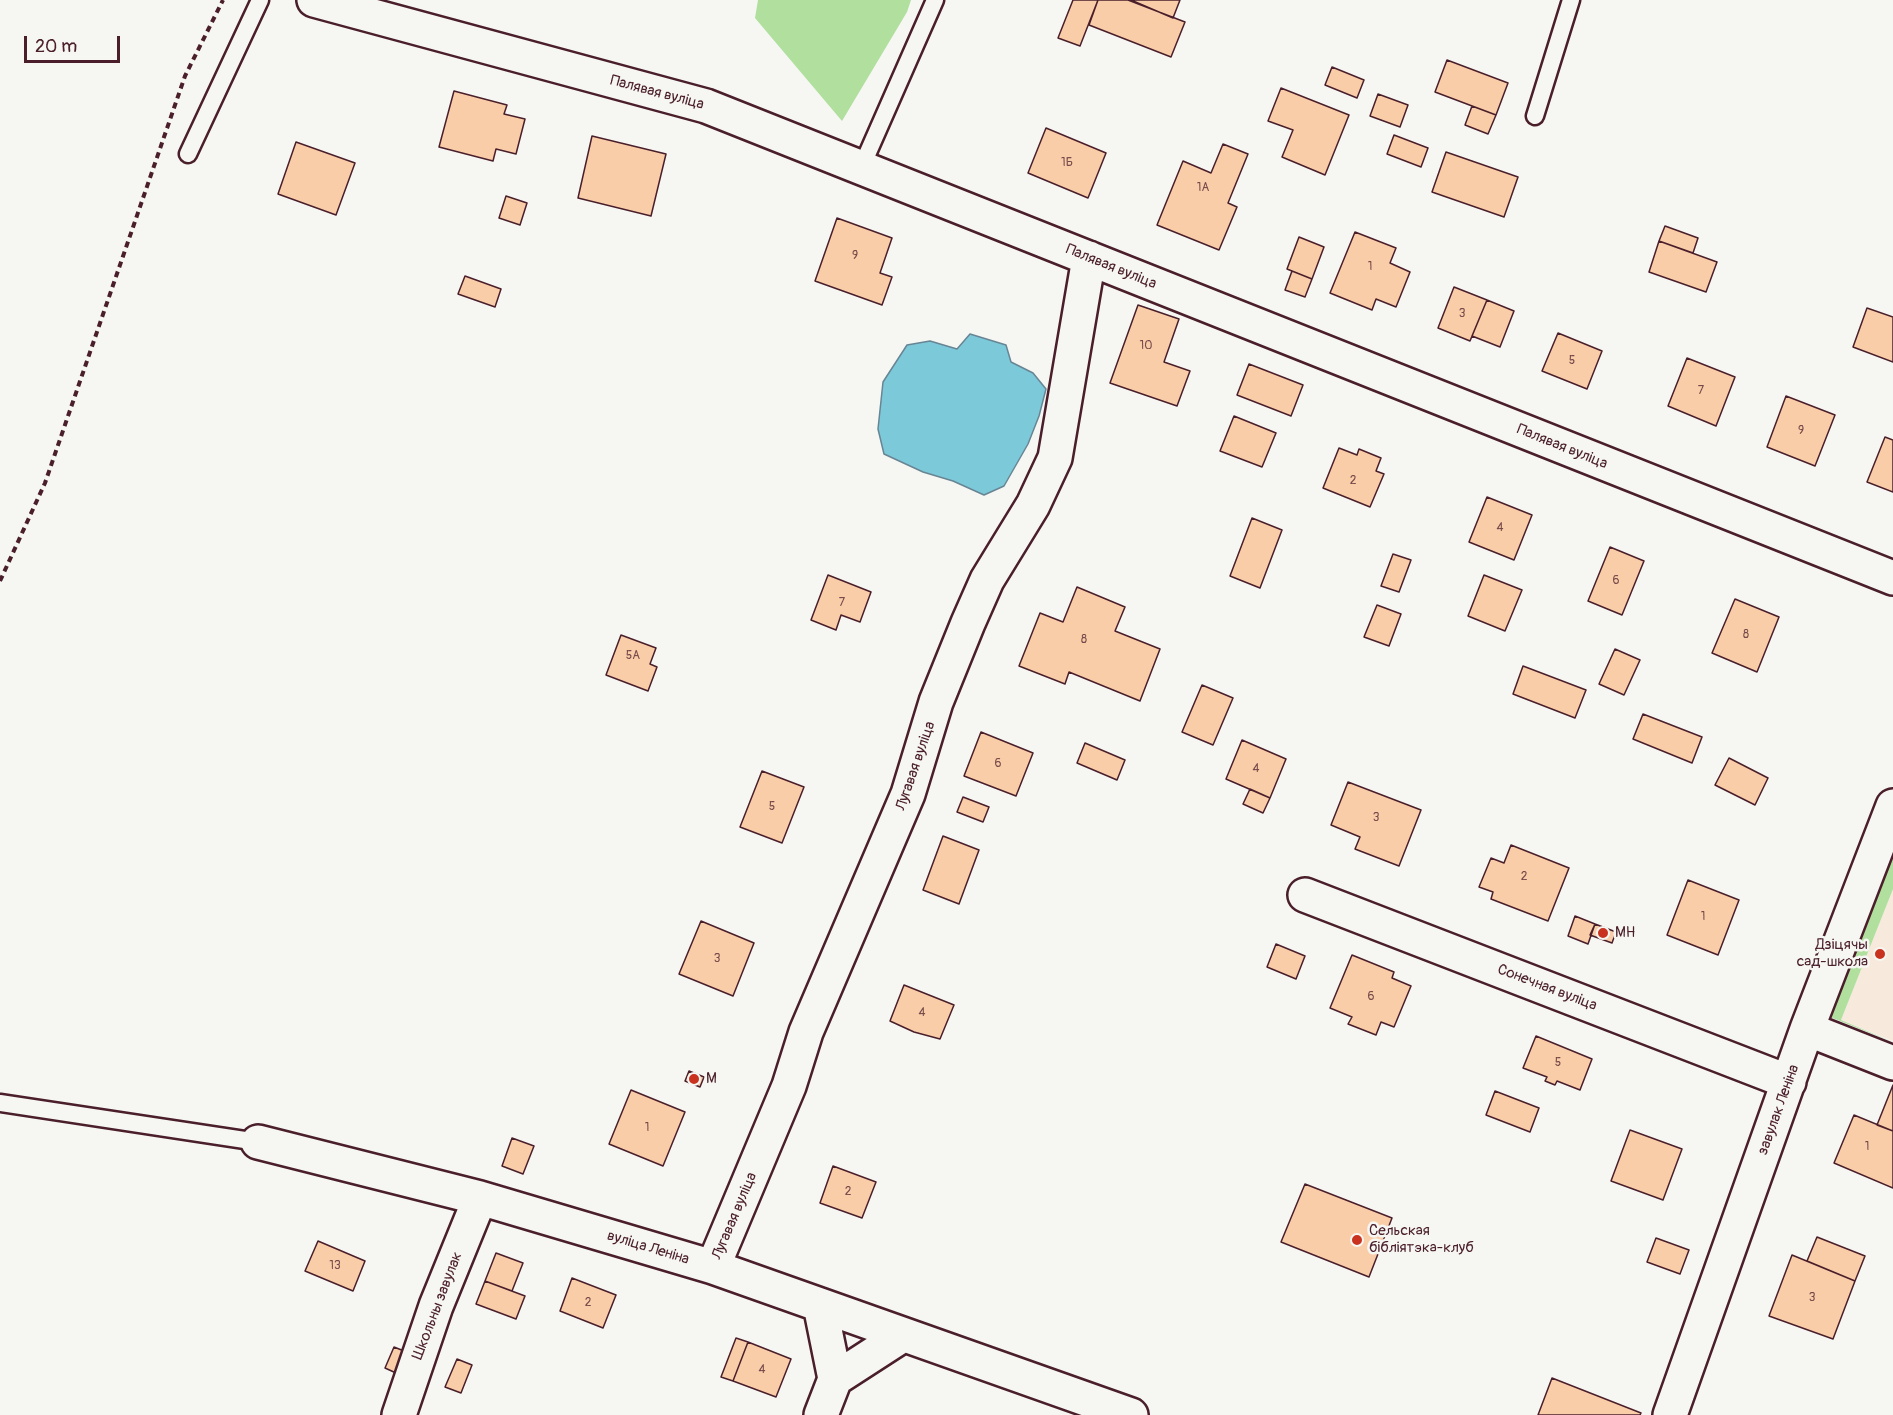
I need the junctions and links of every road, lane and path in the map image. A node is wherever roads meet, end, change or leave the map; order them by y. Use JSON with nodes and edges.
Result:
{"nodes":[{"id":1,"x":223,"y":0,"type":"edge"},
{"id":2,"x":260,"y":0,"type":"edge"},
{"id":3,"x":314,"y":0,"type":"edge"},
{"id":4,"x":935,"y":0,"type":"edge"},
{"id":5,"x":1571,"y":0,"type":"edge"},
{"id":6,"x":1534,"y":116,"type":"dead end"},
{"id":7,"x":188,"y":154,"type":"dead end"},
{"id":8,"x":862,"y":166,"type":"junction"},
{"id":9,"x":1089,"y":258,"type":"junction"},
{"id":10,"x":1893,"y":578,"type":"edge"},
{"id":11,"x":0,"y":582,"type":"edge"},
{"id":12,"x":1893,"y":806,"type":"edge"},
{"id":13,"x":1305,"y":895,"type":"dead end"},
{"id":14,"x":1807,"y":1029,"type":"junction"},
{"id":15,"x":1893,"y":1064,"type":"edge"},
{"id":16,"x":1789,"y":1082,"type":"junction"},
{"id":17,"x":0,"y":1103,"type":"edge"},
{"id":18,"x":258,"y":1142,"type":"joint"},
{"id":19,"x":480,"y":1198,"type":"junction"},
{"id":20,"x":713,"y":1267,"type":"junction"},
{"id":21,"x":820,"y":1305,"type":"junction"},
{"id":22,"x":903,"y":1335,"type":"junction"},
{"id":23,"x":835,"y":1379,"type":"junction"},
{"id":24,"x":399,"y":1415,"type":"edge"},
{"id":25,"x":820,"y":1415,"type":"edge"},
{"id":26,"x":1131,"y":1415,"type":"edge"},
{"id":27,"x":1670,"y":1415,"type":"edge"}],
"edges":[{"from":1,"to":11,"type":"path"},
{"from":2,"to":7,"type":"lane"},
{"from":3,"to":8,"type":"street","name":"Палявая вуліца"},
{"from":4,"to":8,"type":"lane"},
{"from":5,"to":6,"type":"lane"},
{"from":8,"to":9,"type":"street","name":"Палявая вуліца"},
{"from":9,"to":10,"type":"street","name":"Палявая вуліца"},
{"from":9,"to":20,"type":"street","name":"Лугавая вуліца"},
{"from":12,"to":14,"type":"street","name":"завулак Леніна"},
{"from":13,"to":16,"type":"street","name":"Сонечная вуліца"},
{"from":14,"to":15,"type":"street"},
{"from":14,"to":16,"type":"street","name":"завулак Леніна"},
{"from":16,"to":27,"type":"street","name":"завулак Леніна"},
{"from":17,"to":18,"type":"lane"},
{"from":18,"to":19,"type":"street","name":"вуліца Леніна"},
{"from":19,"to":20,"type":"street","name":"вуліца Леніна"},
{"from":19,"to":24,"type":"street","name":"Школьны завулак"},
{"from":20,"to":21,"type":"street","name":"вуліца Леніна"},
{"from":21,"to":22,"type":"street","name":"вуліца Леніна"},
{"from":21,"to":23,"type":"street"},
{"from":22,"to":23,"type":"street"},
{"from":22,"to":26,"type":"street","name":"вуліца Леніна"},
{"from":23,"to":25,"type":"street"}]}
